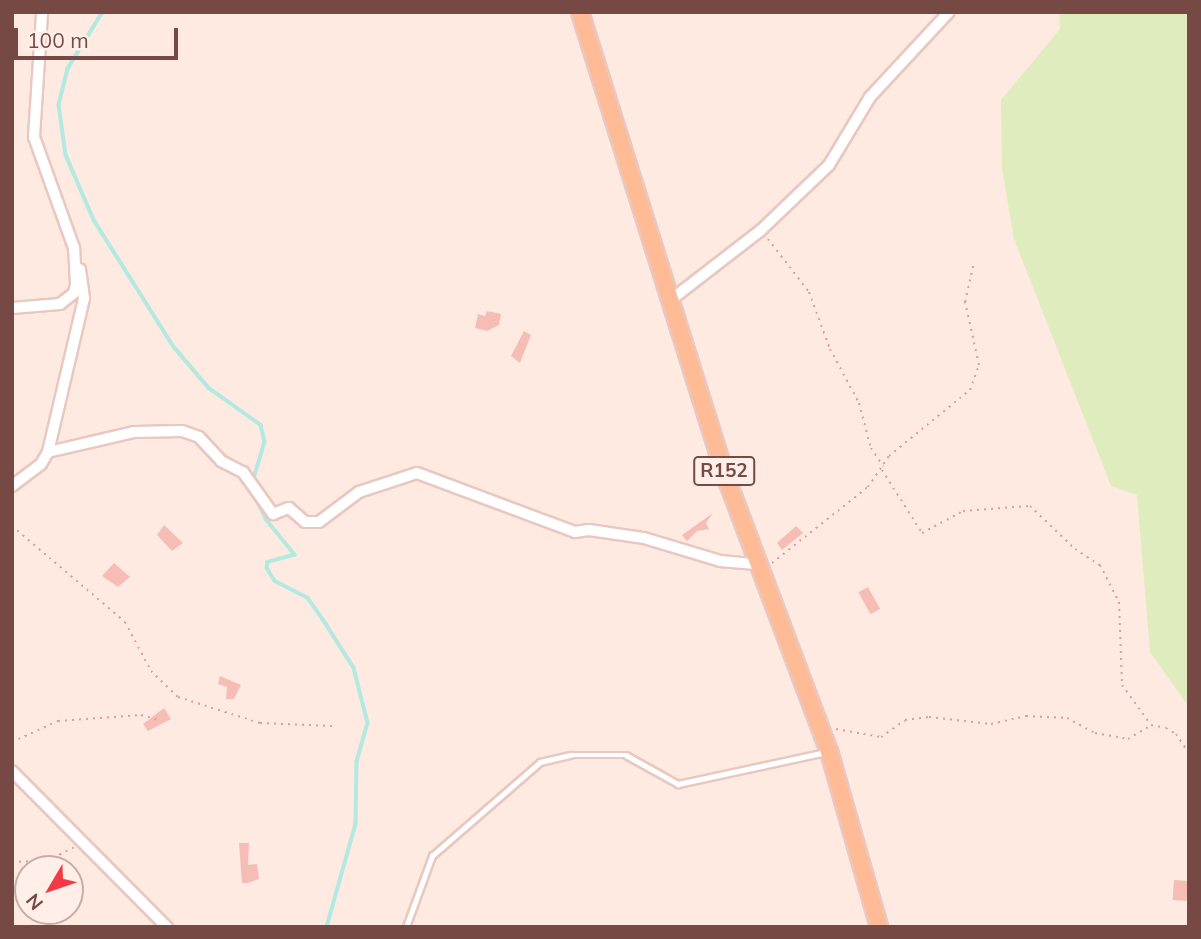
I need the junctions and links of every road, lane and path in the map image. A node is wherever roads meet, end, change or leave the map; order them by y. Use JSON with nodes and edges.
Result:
{"nodes":[{"id":1,"x":15,"y":12,"type":"edge"},
{"id":2,"x":42,"y":12,"type":"edge"},
{"id":3,"x":580,"y":12,"type":"edge"},
{"id":4,"x":949,"y":12,"type":"edge"},
{"id":5,"x":12,"y":17,"type":"edge"},
{"id":6,"x":760,"y":231,"type":"junction"},
{"id":7,"x":76,"y":261,"type":"junction"},
{"id":8,"x":973,"y":266,"type":"dead end"},
{"id":9,"x":671,"y":299,"type":"junction"},
{"id":10,"x":12,"y":308,"type":"edge"},
{"id":11,"x":48,"y":452,"type":"junction"},
{"id":12,"x":883,"y":468,"type":"junction"},
{"id":13,"x":12,"y":486,"type":"edge"},
{"id":14,"x":12,"y":526,"type":"edge"},
{"id":15,"x":757,"y":569,"type":"junction"},
{"id":16,"x":159,"y":720,"type":"dead end"},
{"id":17,"x":1150,"y":725,"type":"junction"},
{"id":18,"x":332,"y":726,"type":"dead end"},
{"id":19,"x":821,"y":727,"type":"junction"},
{"id":20,"x":12,"y":742,"type":"edge"},
{"id":21,"x":829,"y":751,"type":"junction"},
{"id":22,"x":1189,"y":753,"type":"edge"},
{"id":23,"x":12,"y":771,"type":"edge"},
{"id":24,"x":82,"y":842,"type":"junction"},
{"id":25,"x":12,"y":862,"type":"edge"},
{"id":26,"x":167,"y":927,"type":"edge"},
{"id":27,"x":406,"y":927,"type":"edge"},
{"id":28,"x":878,"y":927,"type":"edge"}],
"edges":[{"from":1,"to":5,"type":"path"},
{"from":2,"to":7,"type":"street"},
{"from":3,"to":9,"type":"main road","number":"R152"},
{"from":4,"to":6,"type":"street"},
{"from":6,"to":9,"type":"street"},
{"from":6,"to":12,"type":"path"},
{"from":7,"to":10,"type":"street"},
{"from":7,"to":11,"type":"street"},
{"from":8,"to":12,"type":"path"},
{"from":9,"to":15,"type":"main road","number":"R152"},
{"from":11,"to":13,"type":"street"},
{"from":11,"to":15,"type":"street"},
{"from":12,"to":15,"type":"path"},
{"from":12,"to":17,"type":"path"},
{"from":14,"to":18,"type":"path"},
{"from":15,"to":19,"type":"main road","number":"R152"},
{"from":16,"to":20,"type":"path"},
{"from":17,"to":19,"type":"path"},
{"from":17,"to":22,"type":"path"},
{"from":19,"to":21,"type":"main road","number":"R152"},
{"from":21,"to":27,"type":"lane"},
{"from":21,"to":28,"type":"main road","number":"R152"},
{"from":23,"to":24,"type":"street"},
{"from":24,"to":25,"type":"path"},
{"from":24,"to":26,"type":"street"}]}
